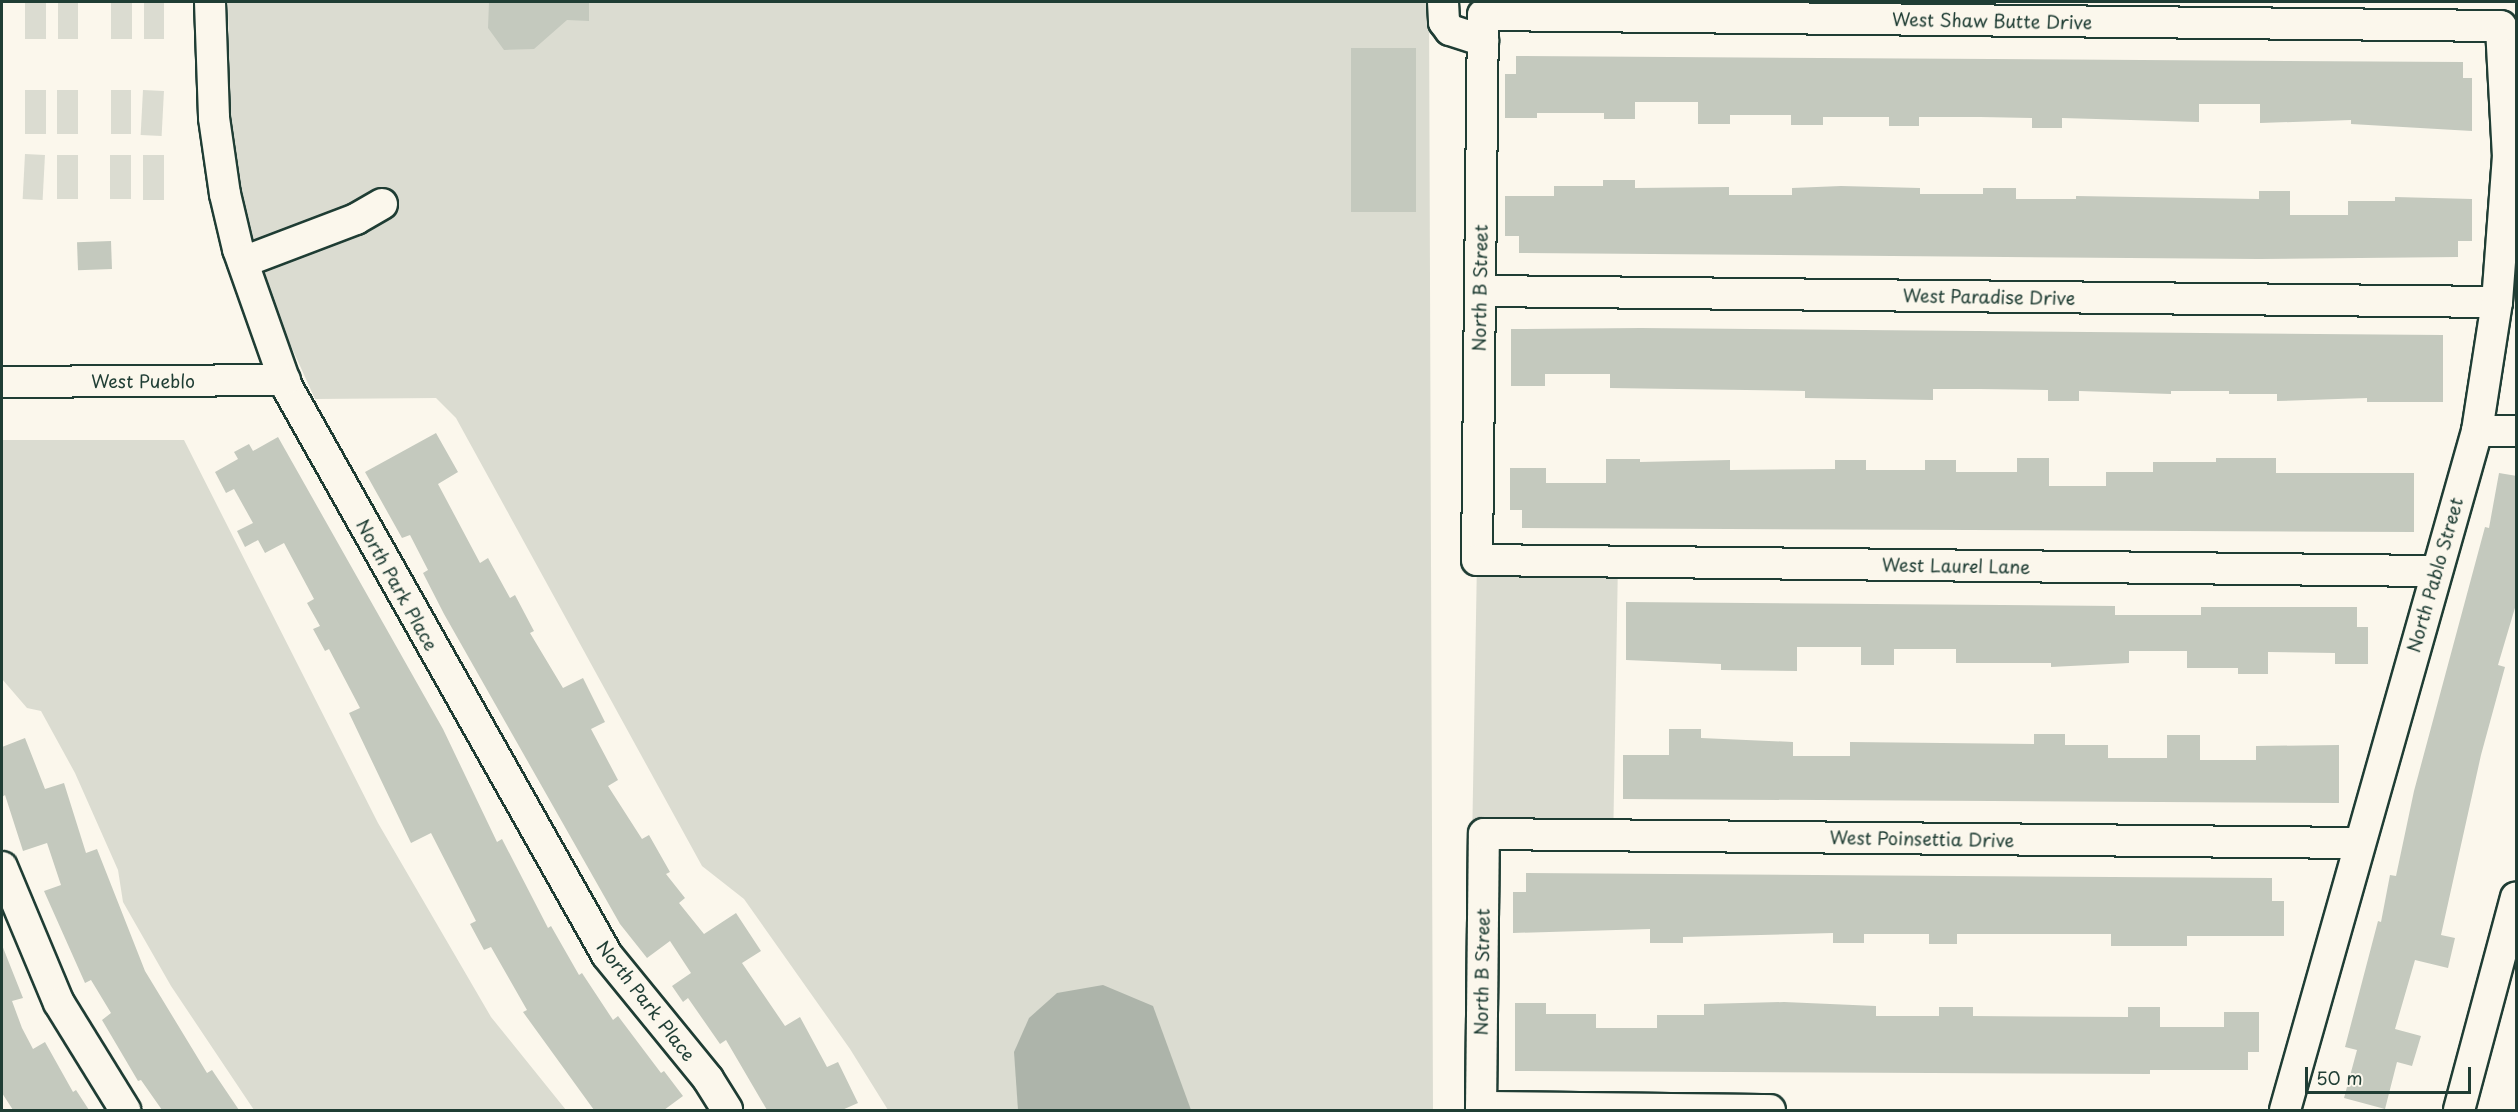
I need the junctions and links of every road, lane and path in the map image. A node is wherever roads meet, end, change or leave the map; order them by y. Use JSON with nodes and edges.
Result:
{"nodes":[{"id":1,"x":210,"y":2,"type":"edge"},
{"id":2,"x":1443,"y":2,"type":"edge"},
{"id":3,"x":2058,"y":11,"type":"edge"},
{"id":4,"x":2500,"y":26,"type":"joint"},
{"id":5,"x":1482,"y":28,"type":"junction"},
{"id":6,"x":382,"y":204,"type":"dead end"},
{"id":7,"x":243,"y":262,"type":"junction"},
{"id":8,"x":1480,"y":291,"type":"junction"},
{"id":9,"x":2497,"y":302,"type":"junction"},
{"id":10,"x":285,"y":380,"type":"junction"},
{"id":11,"x":2,"y":382,"type":"edge"},
{"id":12,"x":2477,"y":431,"type":"junction"},
{"id":13,"x":2517,"y":431,"type":"edge"},
{"id":14,"x":1477,"y":560,"type":"joint"},
{"id":15,"x":2435,"y":571,"type":"junction"},
{"id":16,"x":1484,"y":834,"type":"joint"},
{"id":17,"x":2359,"y":843,"type":"junction"},
{"id":18,"x":2,"y":867,"type":"edge"},
{"id":19,"x":2517,"y":897,"type":"edge"},
{"id":20,"x":1481,"y":1109,"type":"edge"},
{"id":21,"x":126,"y":1110,"type":"edge"},
{"id":22,"x":727,"y":1110,"type":"edge"},
{"id":23,"x":1770,"y":1110,"type":"edge"},
{"id":24,"x":2285,"y":1110,"type":"edge"},
{"id":25,"x":2460,"y":1110,"type":"edge"}],
"edges":[{"from":1,"to":7,"type":"street","name":"North Park Place"},
{"from":2,"to":5,"type":"street","name":"West Shaw Butte Drive"},
{"from":3,"to":4,"type":"street","name":"West Shaw Butte Drive"},
{"from":3,"to":5,"type":"street","name":"West Shaw Butte Drive"},
{"from":4,"to":9,"type":"street","name":"North Pablo Street"},
{"from":5,"to":8,"type":"street","name":"North B Street"},
{"from":6,"to":7,"type":"street"},
{"from":7,"to":10,"type":"street","name":"North Park Place"},
{"from":8,"to":9,"type":"street","name":"West Paradise Drive"},
{"from":8,"to":14,"type":"street","name":"North B Street"},
{"from":9,"to":12,"type":"street","name":"North Pablo Street"},
{"from":10,"to":11,"type":"street","name":"West Pueblo"},
{"from":10,"to":22,"type":"street","name":"North Park Place"},
{"from":12,"to":13,"type":"street"},
{"from":12,"to":15,"type":"street","name":"North Pablo Street"},
{"from":14,"to":15,"type":"street","name":"West Laurel Lane"},
{"from":15,"to":17,"type":"street","name":"North Pablo Street"},
{"from":16,"to":17,"type":"street","name":"West Poinsettia Drive"},
{"from":16,"to":20,"type":"street","name":"North B Street"},
{"from":17,"to":24,"type":"street","name":"North Pablo Street"},
{"from":18,"to":21,"type":"street"},
{"from":19,"to":25,"type":"street"},
{"from":20,"to":23,"type":"street"}]}
